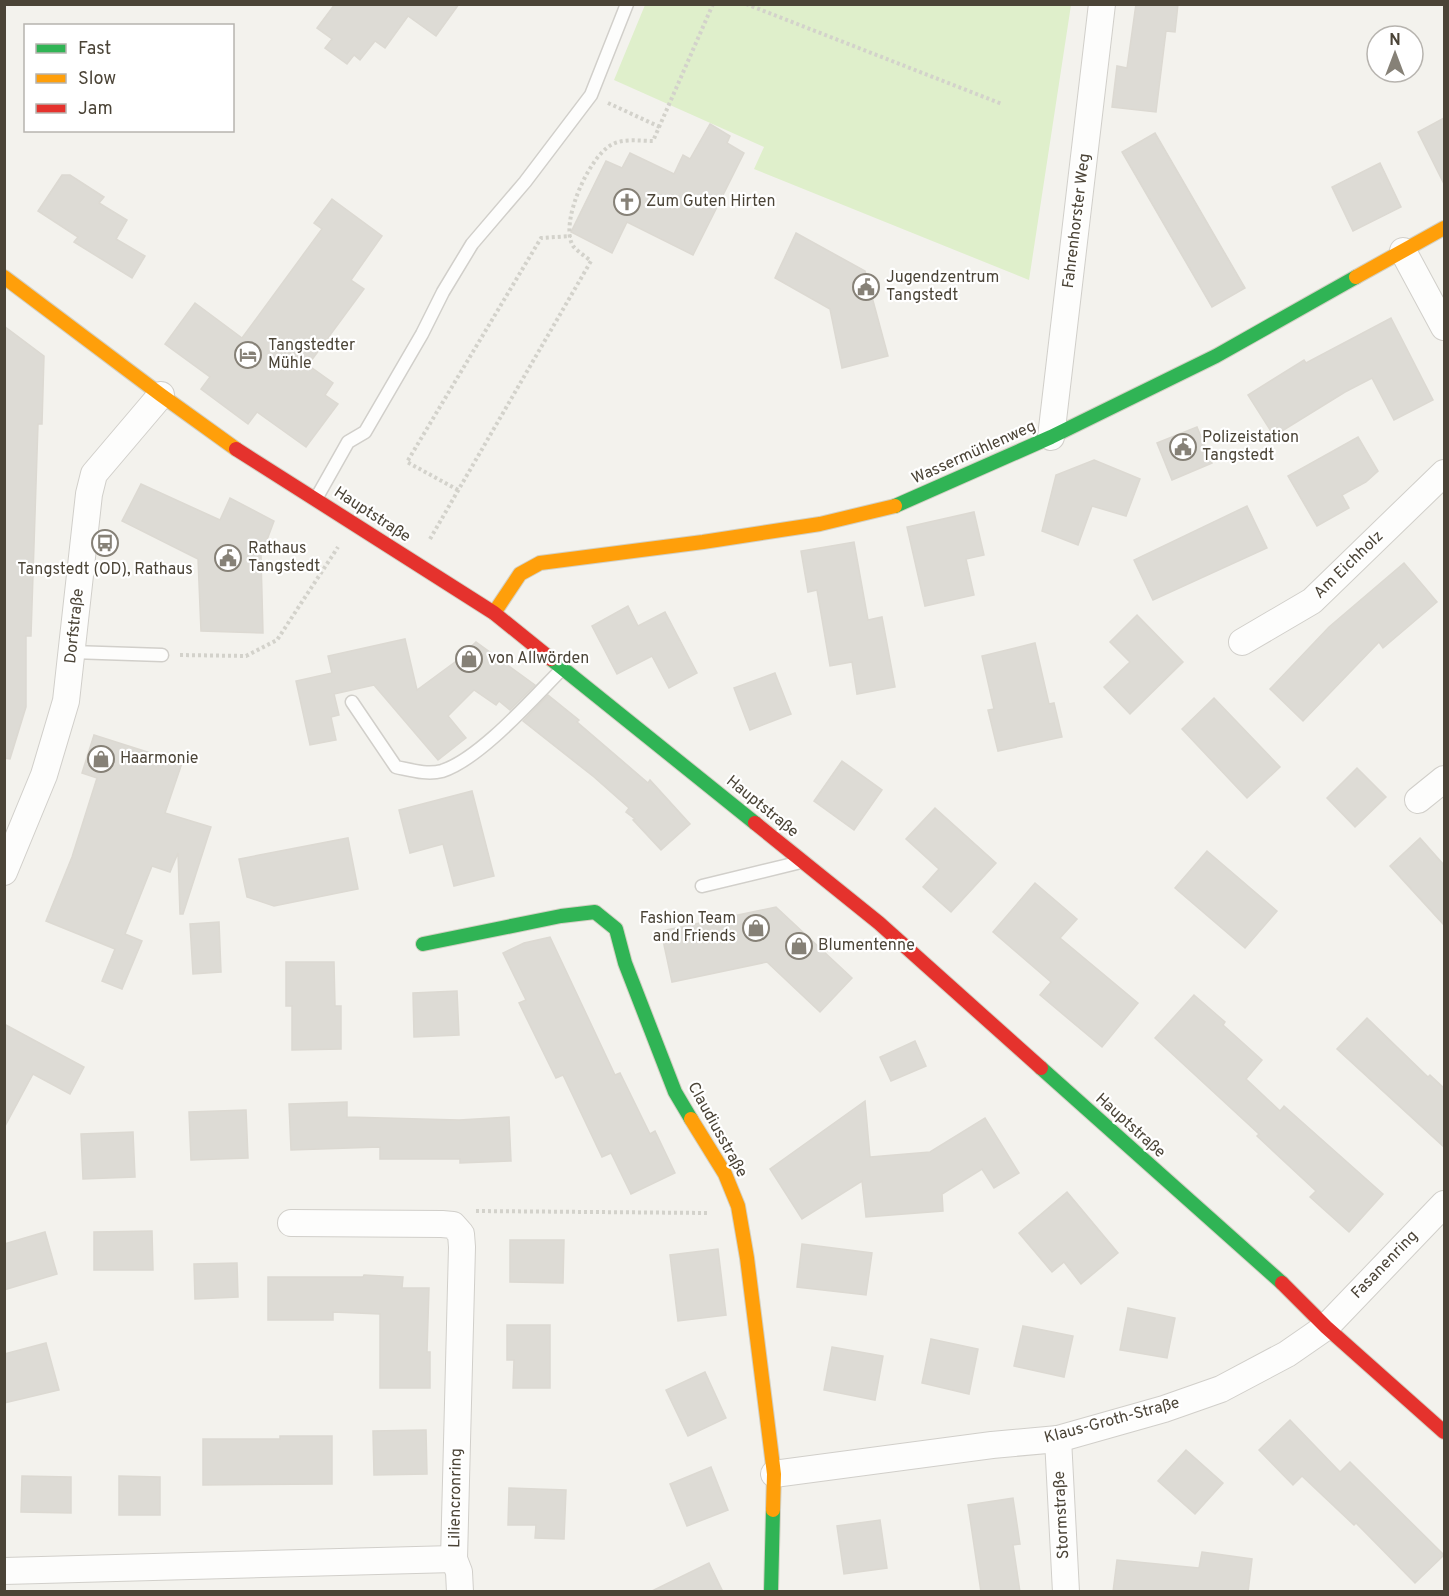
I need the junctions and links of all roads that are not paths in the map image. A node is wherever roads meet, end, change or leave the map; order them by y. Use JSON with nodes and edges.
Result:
{"nodes":[{"id":1,"x":627,"y":4,"type":"edge"},
{"id":2,"x":1102,"y":4,"type":"edge"},
{"id":3,"x":1444,"y":228,"type":"edge"},
{"id":4,"x":1403,"y":251,"type":"junction"},
{"id":5,"x":4,"y":277,"type":"edge"},
{"id":6,"x":1444,"y":327,"type":"edge"},
{"id":7,"x":161,"y":395,"type":"junction"},
{"id":8,"x":1051,"y":437,"type":"junction"},
{"id":9,"x":1444,"y":473,"type":"edge"},
{"id":10,"x":316,"y":498,"type":"junction"},
{"id":11,"x":494,"y":613,"type":"junction"},
{"id":12,"x":1242,"y":642,"type":"dead end"},
{"id":13,"x":72,"y":652,"type":"junction"},
{"id":14,"x":162,"y":655,"type":"road end"},
{"id":15,"x":562,"y":668,"type":"junction"},
{"id":16,"x":352,"y":702,"type":"dead end"},
{"id":17,"x":1444,"y":779,"type":"edge"},
{"id":18,"x":1418,"y":800,"type":"dead end"},
{"id":19,"x":803,"y":862,"type":"junction"},
{"id":20,"x":4,"y":872,"type":"edge"},
{"id":21,"x":702,"y":886,"type":"dead end"},
{"id":22,"x":423,"y":944,"type":"dead end"},
{"id":23,"x":1444,"y":1204,"type":"edge"},
{"id":24,"x":291,"y":1223,"type":"dead end"},
{"id":25,"x":1326,"y":1327,"type":"junction"},
{"id":26,"x":1444,"y":1432,"type":"edge"},
{"id":27,"x":1058,"y":1439,"type":"junction"},
{"id":28,"x":774,"y":1474,"type":"junction"},
{"id":29,"x":454,"y":1559,"type":"junction"},
{"id":30,"x":4,"y":1571,"type":"edge"},
{"id":31,"x":4,"y":1583,"type":"edge"},
{"id":32,"x":10,"y":1592,"type":"edge"},
{"id":33,"x":460,"y":1592,"type":"edge"},
{"id":34,"x":771,"y":1592,"type":"edge"},
{"id":35,"x":1066,"y":1592,"type":"edge"}],
"edges":[{"from":1,"to":10,"type":"lane"},
{"from":2,"to":8,"type":"street","name":"Fahrenhorster Weg"},
{"from":3,"to":4,"type":"street","name":"Wassermühlenweg"},
{"from":4,"to":6,"type":"street"},
{"from":4,"to":8,"type":"street","name":"Wassermühlenweg"},
{"from":5,"to":7,"type":"street","name":"Hauptstraße"},
{"from":7,"to":10,"type":"street","name":"Hauptstraße"},
{"from":7,"to":13,"type":"street","name":"Dorfstraße"},
{"from":8,"to":11,"type":"street","name":"Wassermühlenweg"},
{"from":9,"to":12,"type":"street","name":"Am Eichholz"},
{"from":10,"to":11,"type":"street","name":"Hauptstraße"},
{"from":11,"to":15,"type":"street","name":"Hauptstraße"},
{"from":13,"to":14,"type":"lane"},
{"from":13,"to":20,"type":"street","name":"Dorfstraße"},
{"from":15,"to":16,"type":"lane"},
{"from":15,"to":19,"type":"street","name":"Hauptstraße"},
{"from":17,"to":18,"type":"street"},
{"from":19,"to":21,"type":"lane"},
{"from":19,"to":25,"type":"street","name":"Hauptstraße"},
{"from":22,"to":28,"type":"street","name":"Claudiusstraße"},
{"from":23,"to":25,"type":"street","name":"Fasanenring"},
{"from":24,"to":29,"type":"street","name":"Liliencronring"},
{"from":25,"to":26,"type":"street","name":"Hauptstraße"},
{"from":25,"to":27,"type":"street","name":"Klaus-Groth-Straße"},
{"from":27,"to":28,"type":"street","name":"Klaus-Groth-Straße"},
{"from":27,"to":35,"type":"street","name":"Stormstraße"},
{"from":28,"to":34,"type":"street","name":"Claudiusstraße"},
{"from":29,"to":30,"type":"street","name":"Liliencronring"},
{"from":29,"to":33,"type":"street"},
{"from":31,"to":32,"type":"street"}]}
